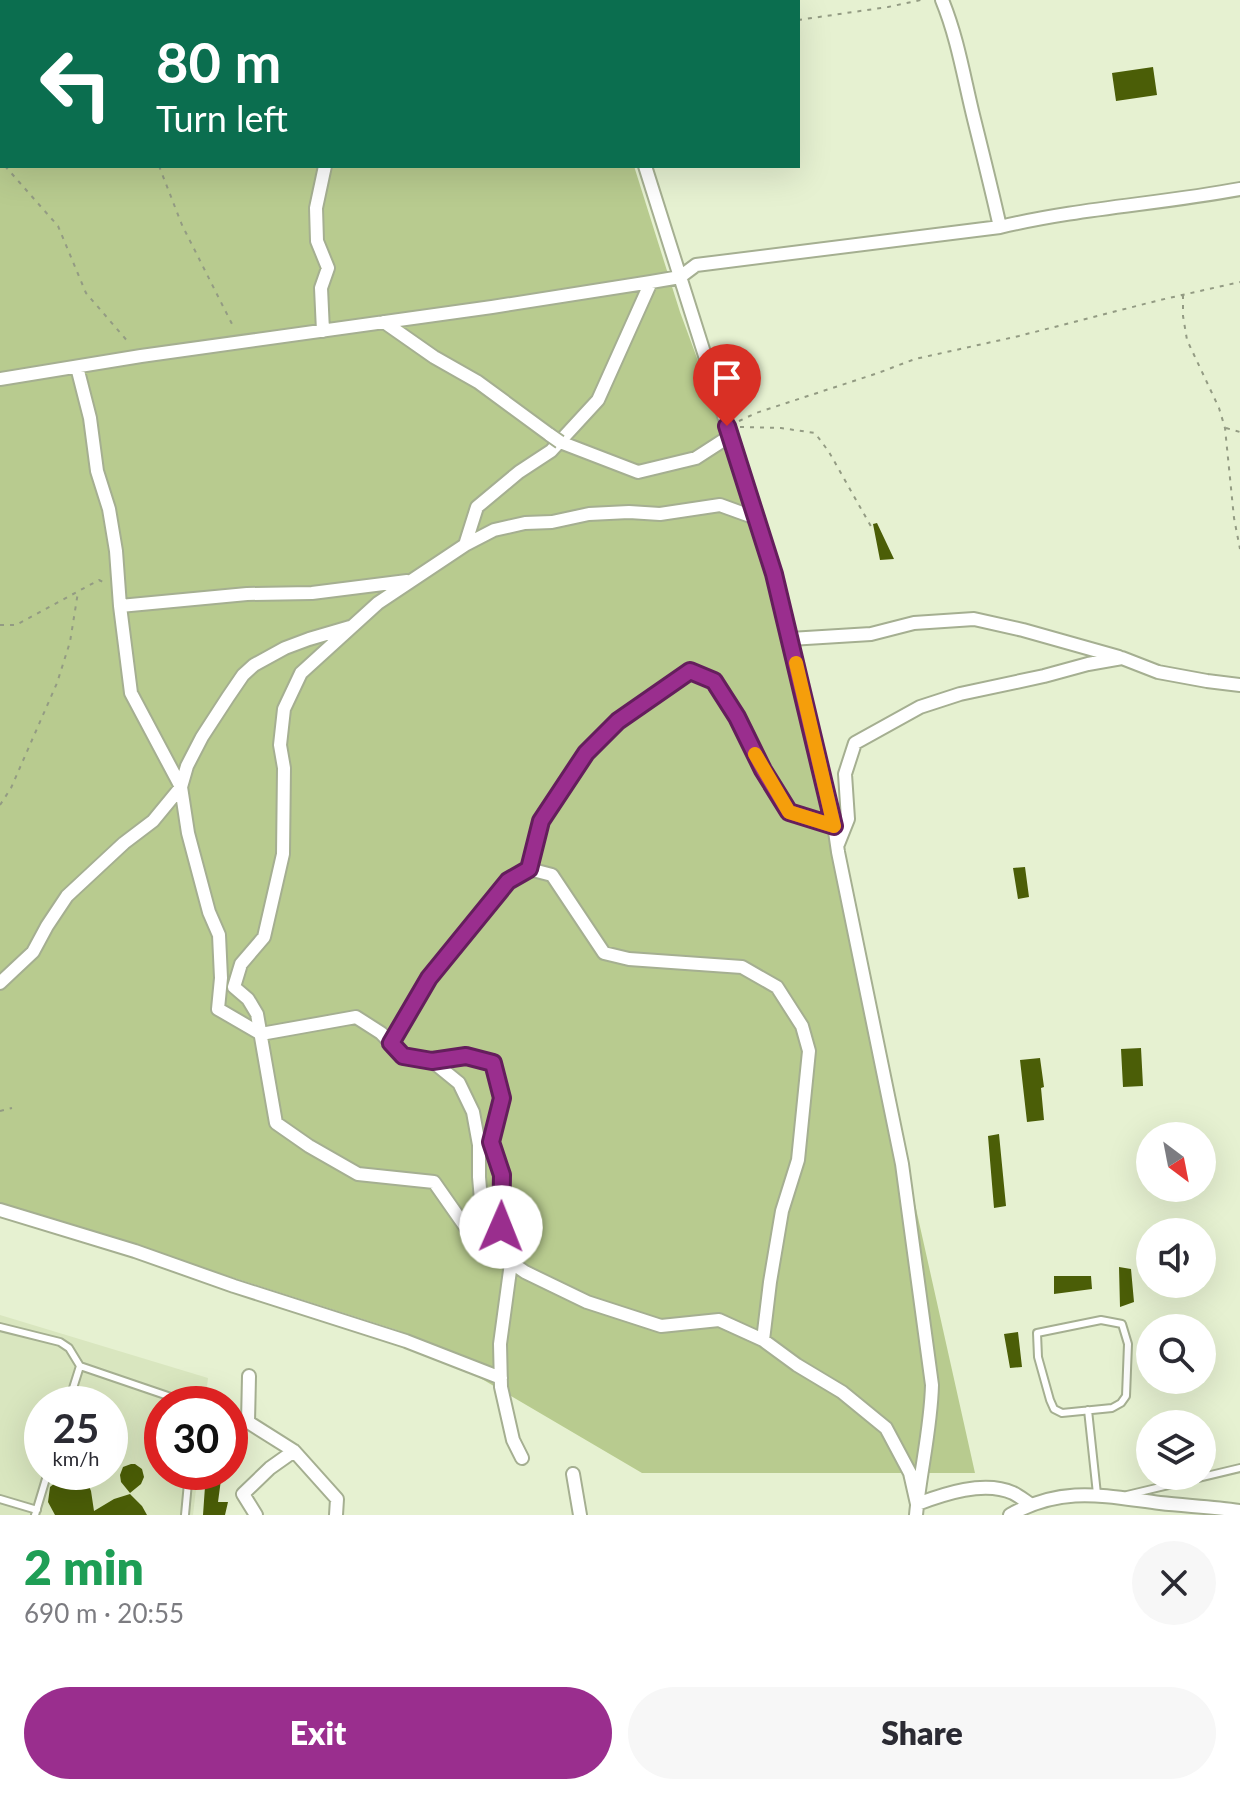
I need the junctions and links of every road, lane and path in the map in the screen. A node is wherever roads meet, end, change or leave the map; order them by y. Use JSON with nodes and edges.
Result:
{"nodes":[{"id":1,"x":921,"y":0,"type":"edge"},
{"id":2,"x":942,"y":0,"type":"edge"},
{"id":3,"x":800,"y":20,"type":"edge"},
{"id":4,"x":6,"y":168,"type":"edge"},
{"id":5,"x":160,"y":168,"type":"edge"},
{"id":6,"x":325,"y":168,"type":"edge"},
{"id":7,"x":646,"y":168,"type":"edge"},
{"id":8,"x":1240,"y":189,"type":"edge"},
{"id":9,"x":1000,"y":227,"type":"junction"},
{"id":10,"x":680,"y":277,"type":"junction"},
{"id":11,"x":651,"y":282,"type":"junction"},
{"id":12,"x":1240,"y":282,"type":"edge"},
{"id":13,"x":1183,"y":295,"type":"junction"},
{"id":14,"x":384,"y":322,"type":"junction"},
{"id":15,"x":323,"y":331,"type":"junction"},
{"id":16,"x":241,"y":342,"type":"junction"},
{"id":17,"x":141,"y":356,"type":"junction"},
{"id":18,"x":77,"y":367,"type":"junction"},
{"id":19,"x":0,"y":379,"type":"edge"},
{"id":20,"x":1225,"y":428,"type":"junction"},
{"id":21,"x":729,"y":431,"type":"junction"},
{"id":22,"x":1240,"y":432,"type":"edge"},
{"id":23,"x":756,"y":518,"type":"junction"},
{"id":24,"x":873,"y":530,"type":"dead end"},
{"id":25,"x":465,"y":545,"type":"junction"},
{"id":26,"x":1240,"y":549,"type":"edge"},
{"id":27,"x":410,"y":580,"type":"junction"},
{"id":28,"x":119,"y":588,"type":"junction"},
{"id":29,"x":78,"y":592,"type":"junction"},
{"id":30,"x":120,"y":606,"type":"junction"},
{"id":31,"x":0,"y":625,"type":"edge"},
{"id":32,"x":350,"y":627,"type":"junction"},
{"id":33,"x":790,"y":639,"type":"junction"},
{"id":34,"x":1122,"y":658,"type":"junction"},
{"id":35,"x":1240,"y":685,"type":"edge"},
{"id":36,"x":181,"y":787,"type":"junction"},
{"id":37,"x":0,"y":805,"type":"edge"},
{"id":38,"x":834,"y":826,"type":"junction"},
{"id":39,"x":837,"y":847,"type":"junction"},
{"id":40,"x":529,"y":869,"type":"junction"},
{"id":41,"x":0,"y":983,"type":"edge"},
{"id":42,"x":261,"y":1034,"type":"junction"},
{"id":43,"x":391,"y":1043,"type":"junction"},
{"id":44,"x":432,"y":1061,"type":"junction"},
{"id":45,"x":12,"y":1108,"type":"dead end"},
{"id":46,"x":0,"y":1111,"type":"edge"},
{"id":47,"x":0,"y":1210,"type":"edge"},
{"id":48,"x":485,"y":1246,"type":"junction"},
{"id":49,"x":511,"y":1263,"type":"junction"},
{"id":50,"x":0,"y":1327,"type":"edge"},
{"id":51,"x":763,"y":1340,"type":"junction"},
{"id":52,"x":80,"y":1366,"type":"junction"},
{"id":53,"x":249,"y":1376,"type":"dead end"},
{"id":54,"x":501,"y":1378,"type":"junction"},
{"id":55,"x":74,"y":1386,"type":"edge"},
{"id":56,"x":144,"y":1388,"type":"edge"},
{"id":57,"x":1088,"y":1410,"type":"junction"},
{"id":58,"x":294,"y":1451,"type":"junction"},
{"id":59,"x":522,"y":1458,"type":"dead end"},
{"id":60,"x":1240,"y":1468,"type":"edge"},
{"id":61,"x":573,"y":1474,"type":"dead end"},
{"id":62,"x":43,"y":1490,"type":"edge"},
{"id":63,"x":187,"y":1490,"type":"edge"},
{"id":64,"x":1097,"y":1495,"type":"junction"},
{"id":65,"x":1120,"y":1497,"type":"junction"},
{"id":66,"x":0,"y":1499,"type":"edge"},
{"id":67,"x":1030,"y":1504,"type":"junction"},
{"id":68,"x":916,"y":1510,"type":"edge"},
{"id":69,"x":1240,"y":1511,"type":"edge"},
{"id":70,"x":36,"y":1512,"type":"edge"},
{"id":71,"x":185,"y":1515,"type":"edge"},
{"id":72,"x":256,"y":1515,"type":"edge"},
{"id":73,"x":336,"y":1515,"type":"edge"},
{"id":74,"x":580,"y":1515,"type":"edge"},
{"id":75,"x":1010,"y":1515,"type":"edge"}],
"edges":[{"from":1,"to":3,"type":"path"},
{"from":2,"to":9,"type":"street"},
{"from":4,"to":17,"type":"path"},
{"from":5,"to":16,"type":"path"},
{"from":6,"to":15,"type":"street"},
{"from":7,"to":10,"type":"street"},
{"from":8,"to":9,"type":"street"},
{"from":9,"to":10,"type":"street"},
{"from":10,"to":11,"type":"street"},
{"from":10,"to":21,"type":"street"},
{"from":11,"to":14,"type":"street"},
{"from":11,"to":25,"type":"street"},
{"from":12,"to":13,"type":"path"},
{"from":13,"to":20,"type":"path"},
{"from":13,"to":21,"type":"path"},
{"from":14,"to":15,"type":"street"},
{"from":14,"to":21,"type":"street"},
{"from":15,"to":16,"type":"street"},
{"from":16,"to":17,"type":"street"},
{"from":17,"to":18,"type":"street"},
{"from":18,"to":19,"type":"street"},
{"from":18,"to":28,"type":"street"},
{"from":20,"to":22,"type":"path"},
{"from":20,"to":26,"type":"path"},
{"from":21,"to":23,"type":"street"},
{"from":21,"to":24,"type":"path"},
{"from":23,"to":25,"type":"street"},
{"from":23,"to":33,"type":"street"},
{"from":25,"to":27,"type":"street"},
{"from":27,"to":30,"type":"street"},
{"from":27,"to":32,"type":"street"},
{"from":28,"to":29,"type":"path"},
{"from":28,"to":30,"type":"street"},
{"from":29,"to":31,"type":"path"},
{"from":29,"to":37,"type":"path"},
{"from":30,"to":36,"type":"street"},
{"from":32,"to":36,"type":"street"},
{"from":32,"to":42,"type":"street"},
{"from":33,"to":34,"type":"street"},
{"from":33,"to":38,"type":"street"},
{"from":34,"to":35,"type":"street"},
{"from":34,"to":39,"type":"street"},
{"from":36,"to":41,"type":"street"},
{"from":36,"to":42,"type":"street"},
{"from":38,"to":39,"type":"street"},
{"from":38,"to":40,"type":"street"},
{"from":39,"to":68,"type":"street"},
{"from":40,"to":43,"type":"street"},
{"from":40,"to":51,"type":"street"},
{"from":42,"to":43,"type":"street"},
{"from":42,"to":48,"type":"street"},
{"from":43,"to":44,"type":"street"},
{"from":44,"to":48,"type":"street"},
{"from":44,"to":49,"type":"street"},
{"from":45,"to":46,"type":"path"},
{"from":47,"to":54,"type":"street"},
{"from":48,"to":49,"type":"street"},
{"from":49,"to":51,"type":"street"},
{"from":49,"to":54,"type":"street"},
{"from":50,"to":52,"type":"lane"},
{"from":51,"to":68,"type":"street"},
{"from":52,"to":55,"type":"lane"},
{"from":52,"to":56,"type":"lane"},
{"from":53,"to":58,"type":"street"},
{"from":54,"to":59,"type":"street"},
{"from":57,"to":57,"type":"lane"},
{"from":57,"to":64,"type":"lane"},
{"from":58,"to":72,"type":"street"},
{"from":58,"to":73,"type":"street"},
{"from":60,"to":65,"type":"lane"},
{"from":61,"to":74,"type":"street"},
{"from":62,"to":70,"type":"lane"},
{"from":63,"to":71,"type":"lane"},
{"from":64,"to":65,"type":"street"},
{"from":64,"to":67,"type":"street"},
{"from":65,"to":69,"type":"street"},
{"from":66,"to":70,"type":"lane"},
{"from":67,"to":68,"type":"street"},
{"from":67,"to":75,"type":"street"}]}
